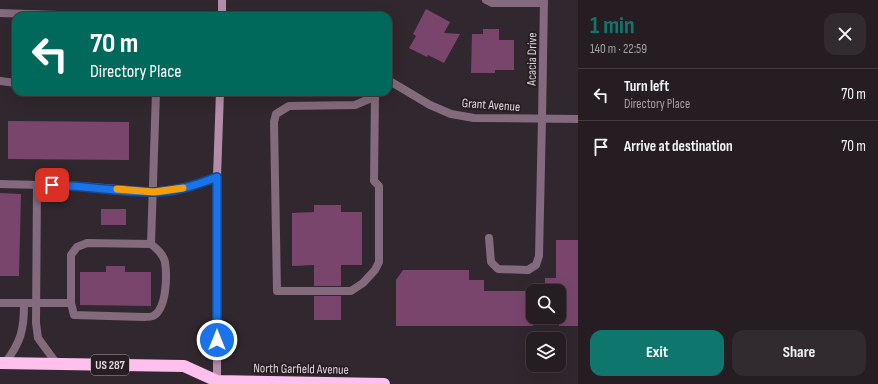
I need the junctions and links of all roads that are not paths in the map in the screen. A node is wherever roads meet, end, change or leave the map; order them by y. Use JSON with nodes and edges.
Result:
{"nodes":[{"id":1,"x":222,"y":0,"type":"edge"},
{"id":2,"x":486,"y":0,"type":"edge"},
{"id":3,"x":544,"y":1,"type":"edge"},
{"id":4,"x":222,"y":12,"type":"edge"},
{"id":5,"x":0,"y":13,"type":"edge"},
{"id":6,"x":12,"y":13,"type":"edge"},
{"id":7,"x":0,"y":81,"type":"edge"},
{"id":8,"x":12,"y":82,"type":"edge"},
{"id":9,"x":392,"y":82,"type":"edge"},
{"id":10,"x":156,"y":96,"type":"edge"},
{"id":11,"x":220,"y":96,"type":"edge"},
{"id":12,"x":372,"y":96,"type":"edge"},
{"id":13,"x":375,"y":96,"type":"edge"},
{"id":14,"x":542,"y":119,"type":"junction"},
{"id":15,"x":578,"y":119,"type":"edge"},
{"id":16,"x":217,"y":177,"type":"junction"},
{"id":17,"x":0,"y":184,"type":"edge"},
{"id":18,"x":37,"y":185,"type":"junction"},
{"id":19,"x":154,"y":192,"type":"junction"},
{"id":20,"x":489,"y":238,"type":"dead end"},
{"id":21,"x":152,"y":244,"type":"junction"},
{"id":22,"x":0,"y":303,"type":"edge"},
{"id":23,"x":36,"y":303,"type":"junction"},
{"id":24,"x":71,"y":303,"type":"junction"},
{"id":25,"x":24,"y":304,"type":"junction"},
{"id":26,"x":2,"y":363,"type":"edge"},
{"id":27,"x":57,"y":364,"type":"junction"},
{"id":28,"x":215,"y":383,"type":"edge"},
{"id":29,"x":370,"y":384,"type":"edge"},
{"id":30,"x":384,"y":384,"type":"edge"}],
"edges":[{"from":1,"to":4,"type":"street"},
{"from":2,"to":3,"type":"street"},
{"from":3,"to":14,"type":"street","name":"Acacia Drive"},
{"from":5,"to":6,"type":"street"},
{"from":7,"to":8,"type":"street"},
{"from":9,"to":14,"type":"street","name":"Grant Avenue"},
{"from":10,"to":19,"type":"street"},
{"from":11,"to":16,"type":"street"},
{"from":12,"to":13,"type":"street"},
{"from":14,"to":15,"type":"street","name":"Grant Avenue"},
{"from":14,"to":20,"type":"street","name":"Acacia Drive"},
{"from":16,"to":19,"type":"street"},
{"from":16,"to":28,"type":"street"},
{"from":17,"to":18,"type":"street"},
{"from":18,"to":19,"type":"street"},
{"from":18,"to":23,"type":"street"},
{"from":19,"to":21,"type":"street"},
{"from":21,"to":24,"type":"street"},
{"from":21,"to":24,"type":"street"},
{"from":22,"to":25,"type":"street"},
{"from":23,"to":24,"type":"street"},
{"from":23,"to":25,"type":"street"},
{"from":23,"to":27,"type":"street"},
{"from":25,"to":26,"type":"street"},
{"from":26,"to":27,"type":"highway","name":"North Garfield Avenue","number":"US 287"},
{"from":27,"to":28,"type":"highway","name":"North Garfield Avenue","number":"US 287"},
{"from":28,"to":29,"type":"highway","name":"North Garfield Avenue","number":"US 287"},
{"from":29,"to":30,"type":"highway","name":"North Garfield Avenue","number":"US 287"}]}
